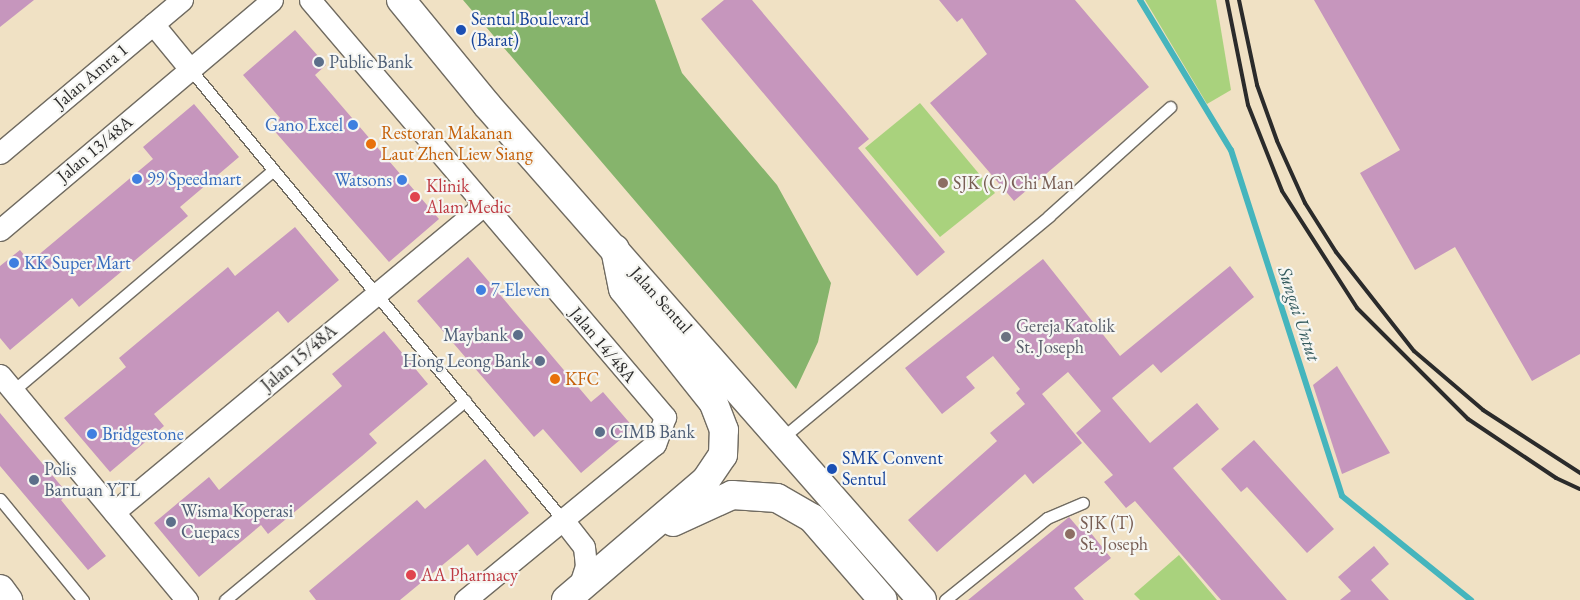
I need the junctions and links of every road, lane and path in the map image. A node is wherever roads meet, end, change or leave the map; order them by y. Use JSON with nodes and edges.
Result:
{"nodes":[{"id":1,"x":182,"y":0,"type":"edge"},
{"id":2,"x":272,"y":0,"type":"edge"},
{"id":3,"x":310,"y":0,"type":"edge"},
{"id":4,"x":402,"y":0,"type":"edge"},
{"id":5,"x":153,"y":24,"type":"junction"},
{"id":6,"x":190,"y":69,"type":"junction"},
{"id":7,"x":1170,"y":107,"type":"dead end"},
{"id":8,"x":0,"y":153,"type":"edge"},
{"id":9,"x":273,"y":170,"type":"junction"},
{"id":10,"x":484,"y":205,"type":"junction"},
{"id":11,"x":0,"y":230,"type":"edge"},
{"id":12,"x":615,"y":249,"type":"junction"},
{"id":13,"x":376,"y":294,"type":"junction"},
{"id":14,"x":7,"y":382,"type":"edge"},
{"id":15,"x":465,"y":401,"type":"junction"},
{"id":16,"x":782,"y":438,"type":"junction"},
{"id":17,"x":0,"y":499,"type":"edge"},
{"id":18,"x":1083,"y":503,"type":"dead end"},
{"id":19,"x":114,"y":512,"type":"junction"},
{"id":20,"x":563,"y":520,"type":"junction"},
{"id":21,"x":621,"y":554,"type":"junction"},
{"id":22,"x":0,"y":589,"type":"edge"},
{"id":23,"x":572,"y":595,"type":"edge"},
{"id":24,"x":8,"y":600,"type":"edge"},
{"id":25,"x":83,"y":600,"type":"edge"},
{"id":26,"x":188,"y":600,"type":"edge"},
{"id":27,"x":225,"y":600,"type":"edge"},
{"id":28,"x":465,"y":600,"type":"edge"},
{"id":29,"x":883,"y":600,"type":"edge"},
{"id":30,"x":922,"y":600,"type":"edge"},
{"id":31,"x":946,"y":600,"type":"edge"}],
"edges":[{"from":1,"to":5,"type":"street","name":"Jalan Amra 1"},
{"from":2,"to":6,"type":"street"},
{"from":3,"to":10,"type":"street","name":"Jalan 14/48A"},
{"from":4,"to":12,"type":"main road","name":"Jalan Sentul"},
{"from":5,"to":6,"type":"street"},
{"from":5,"to":8,"type":"street","name":"Jalan Amra 1"},
{"from":6,"to":9,"type":"lane"},
{"from":6,"to":11,"type":"street","name":"Jalan 13/48A"},
{"from":7,"to":16,"type":"lane"},
{"from":9,"to":13,"type":"lane"},
{"from":9,"to":14,"type":"lane"},
{"from":10,"to":13,"type":"street","name":"Jalan 15/48A"},
{"from":10,"to":20,"type":"street","name":"Jalan 14/48A"},
{"from":12,"to":16,"type":"main road","name":"Jalan Sentul"},
{"from":12,"to":21,"type":"main road"},
{"from":13,"to":15,"type":"lane"},
{"from":13,"to":19,"type":"street","name":"Jalan 15/48A"},
{"from":14,"to":19,"type":"street"},
{"from":15,"to":20,"type":"lane"},
{"from":15,"to":27,"type":"lane"},
{"from":16,"to":30,"type":"main road","name":"Jalan Sentul"},
{"from":17,"to":25,"type":"lane"},
{"from":18,"to":31,"type":"lane"},
{"from":19,"to":26,"type":"street"},
{"from":20,"to":23,"type":"street"},
{"from":20,"to":28,"type":"street"},
{"from":21,"to":23,"type":"main road"},
{"from":21,"to":29,"type":"main road"},
{"from":22,"to":24,"type":"main road"}]}
